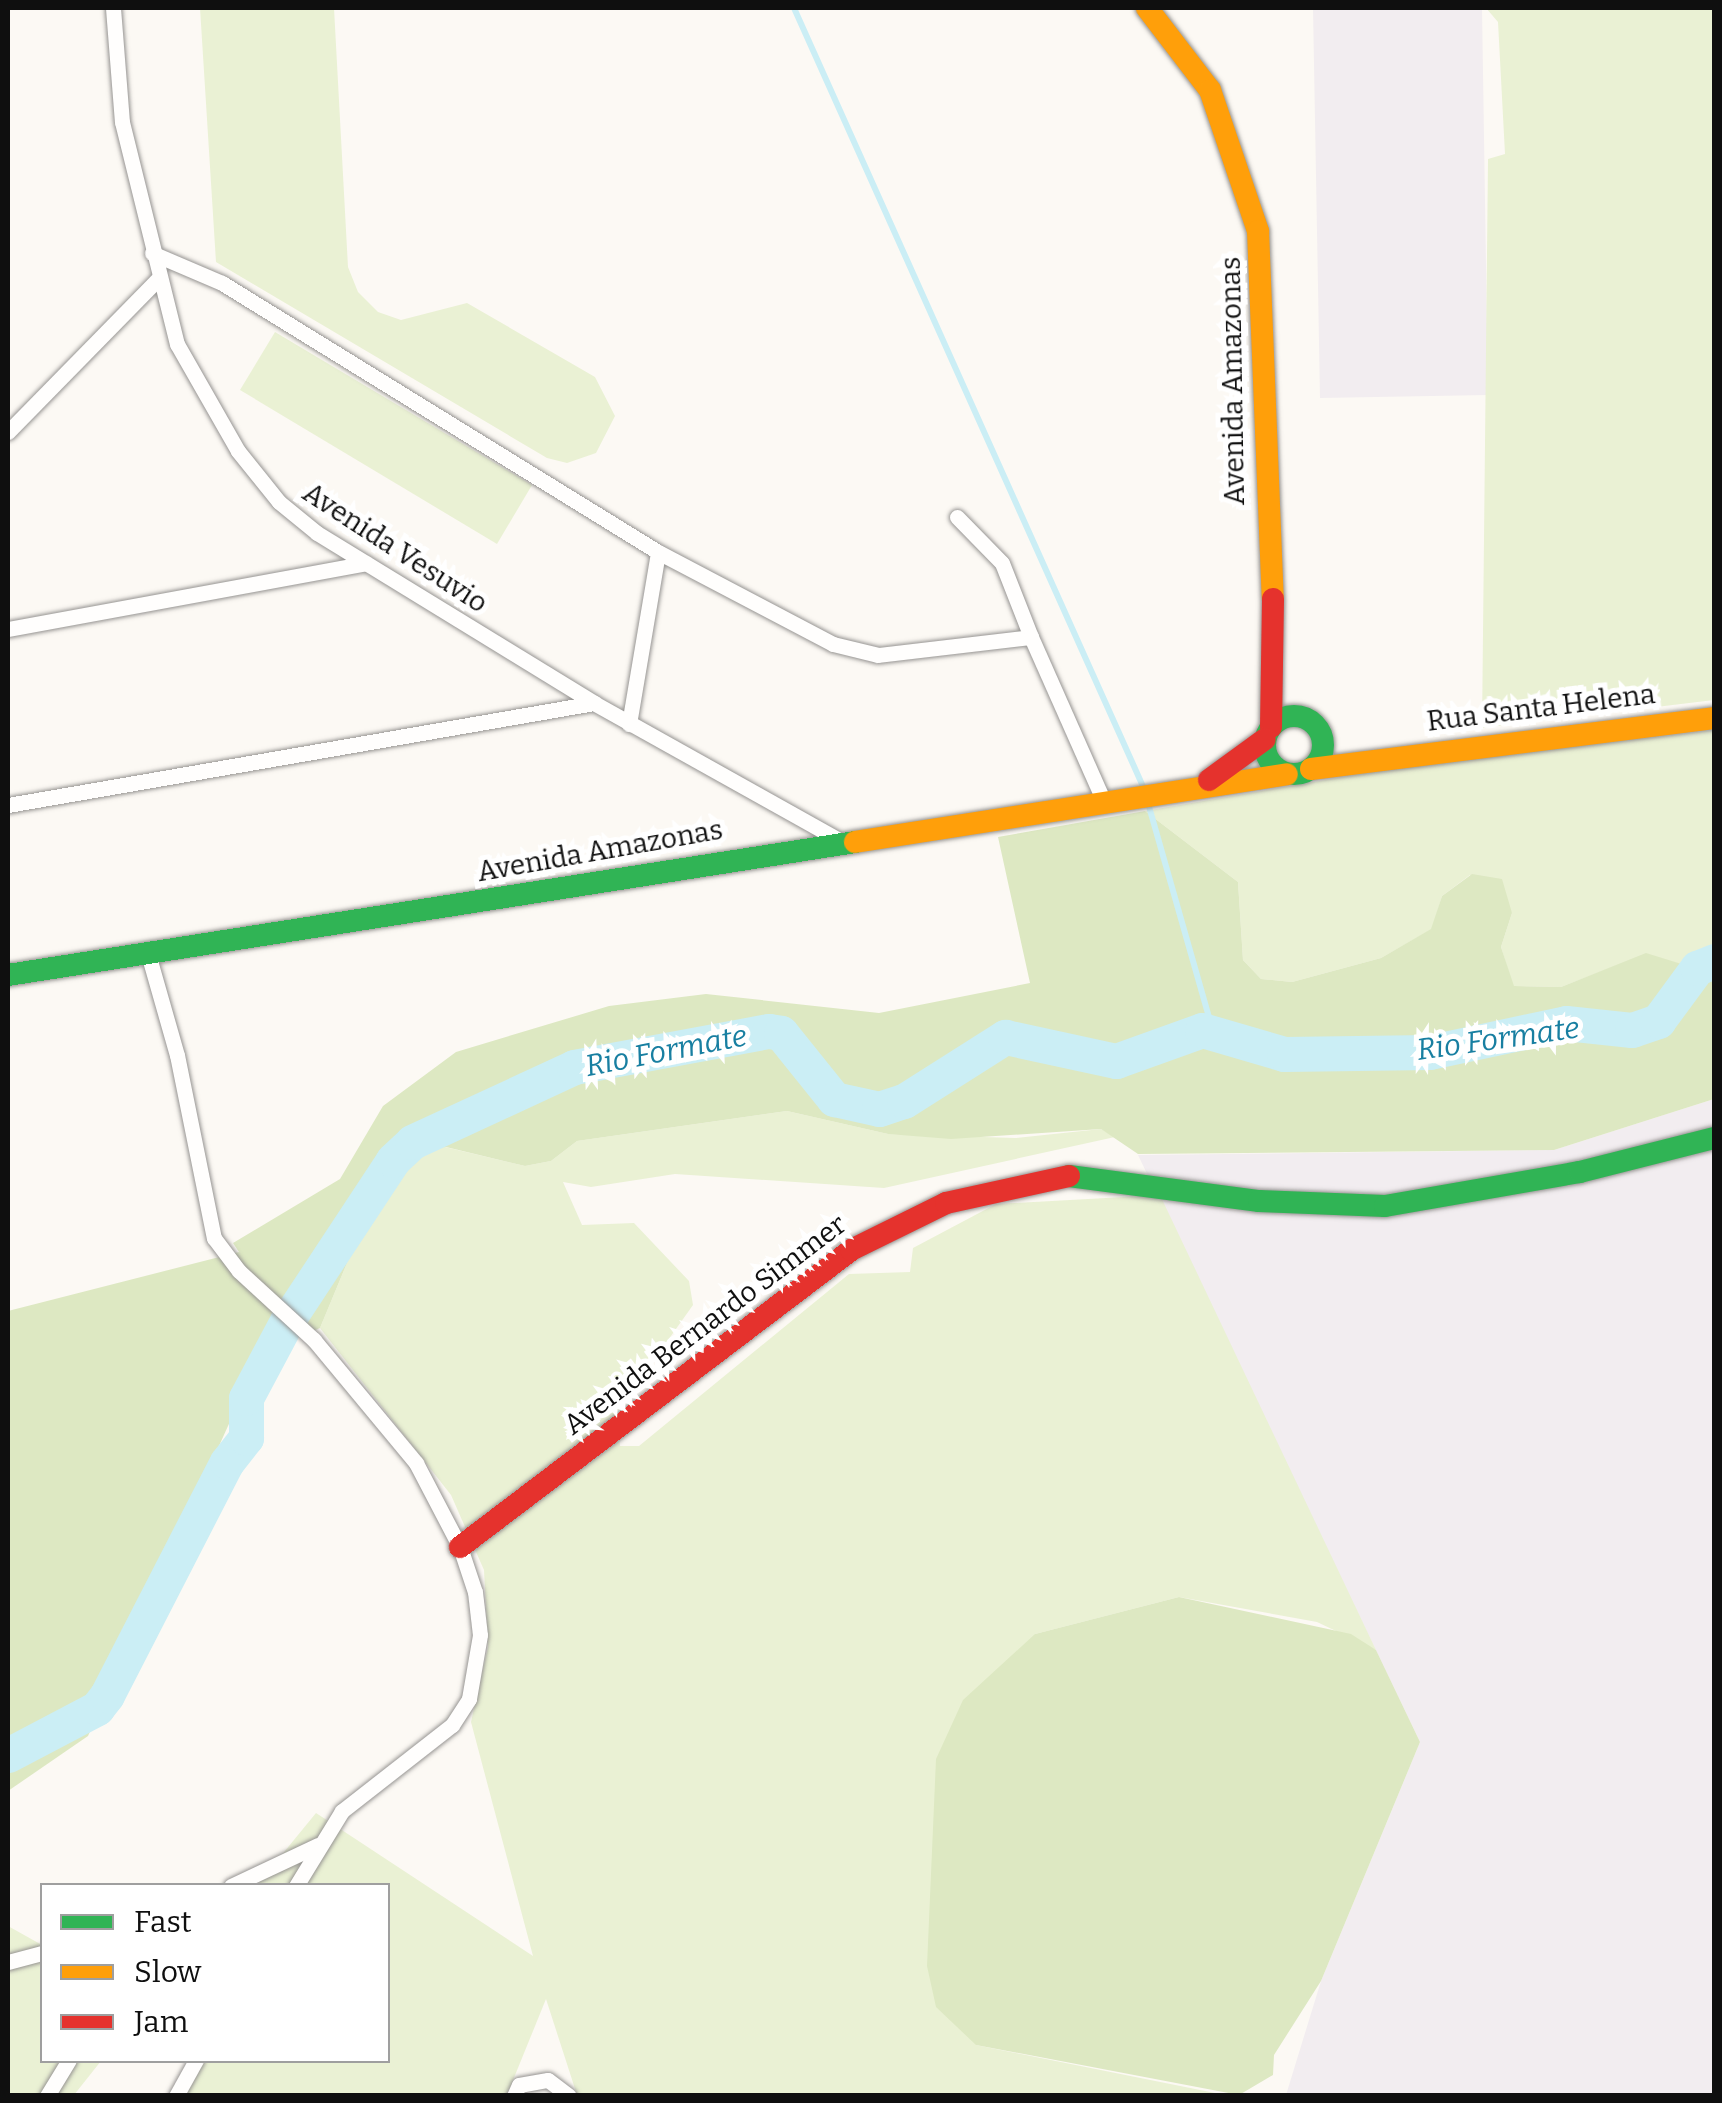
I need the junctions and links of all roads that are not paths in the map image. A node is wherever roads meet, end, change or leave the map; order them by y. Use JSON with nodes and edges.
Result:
{"nodes":[{"id":1,"x":113,"y":8,"type":"edge"},
{"id":2,"x":1147,"y":8,"type":"edge"},
{"id":3,"x":152,"y":253,"type":"junction"},
{"id":4,"x":158,"y":279,"type":"junction"},
{"id":5,"x":8,"y":432,"type":"edge"},
{"id":6,"x":957,"y":517,"type":"dead end"},
{"id":7,"x":658,"y":552,"type":"junction"},
{"id":8,"x":366,"y":563,"type":"junction"},
{"id":9,"x":8,"y":629,"type":"edge"},
{"id":10,"x":1031,"y":637,"type":"junction"},
{"id":11,"x":1276,"y":663,"type":"junction"},
{"id":12,"x":594,"y":703,"type":"junction"},
{"id":13,"x":1305,"y":718,"type":"junction"},
{"id":14,"x":1714,"y":718,"type":"edge"},
{"id":15,"x":629,"y":724,"type":"junction"},
{"id":16,"x":1268,"y":733,"type":"junction"},
{"id":17,"x":1322,"y":737,"type":"junction"},
{"id":18,"x":1374,"y":756,"type":"junction"},
{"id":19,"x":1311,"y":769,"type":"junction"},
{"id":20,"x":1287,"y":774,"type":"junction"},
{"id":21,"x":1201,"y":784,"type":"junction"},
{"id":22,"x":8,"y":804,"type":"edge"},
{"id":23,"x":1105,"y":804,"type":"junction"},
{"id":24,"x":841,"y":841,"type":"junction"},
{"id":25,"x":150,"y":957,"type":"junction"},
{"id":26,"x":8,"y":975,"type":"edge"},
{"id":27,"x":1714,"y":1138,"type":"edge"},
{"id":28,"x":460,"y":1547,"type":"junction"},
{"id":29,"x":320,"y":1844,"type":"junction"},
{"id":30,"x":237,"y":1883,"type":"edge"},
{"id":31,"x":298,"y":1883,"type":"edge"},
{"id":32,"x":40,"y":1953,"type":"edge"},
{"id":33,"x":8,"y":1962,"type":"edge"},
{"id":34,"x":67,"y":2063,"type":"edge"},
{"id":35,"x":194,"y":2063,"type":"edge"},
{"id":36,"x":565,"y":2090,"type":"edge"},
{"id":37,"x":47,"y":2096,"type":"edge"},
{"id":38,"x":176,"y":2096,"type":"edge"},
{"id":39,"x":514,"y":2096,"type":"edge"}],
"edges":[{"from":1,"to":3,"type":"street","name":"Avenida Vesuvio"},
{"from":2,"to":11,"type":"street","name":"Avenida Amazonas"},
{"from":3,"to":4,"type":"street","name":"Avenida Vesuvio"},
{"from":3,"to":7,"type":"street"},
{"from":4,"to":5,"type":"street"},
{"from":4,"to":8,"type":"street","name":"Avenida Vesuvio"},
{"from":6,"to":10,"type":"street"},
{"from":7,"to":10,"type":"street"},
{"from":7,"to":15,"type":"street"},
{"from":8,"to":9,"type":"street"},
{"from":8,"to":12,"type":"street","name":"Avenida Vesuvio"},
{"from":10,"to":23,"type":"street"},
{"from":11,"to":13,"type":"street","name":"Avenida Amazonas"},
{"from":11,"to":16,"type":"street","name":"Avenida Amazonas"},
{"from":12,"to":15,"type":"street","name":"Avenida Vesuvio"},
{"from":12,"to":22,"type":"street"},
{"from":13,"to":16,"type":"street"},
{"from":13,"to":17,"type":"street"},
{"from":14,"to":18,"type":"street","name":"Rua Santa Helena"},
{"from":15,"to":24,"type":"street","name":"Avenida Vesuvio"},
{"from":16,"to":20,"type":"street"},
{"from":16,"to":21,"type":"street","name":"Avenida Amazonas"},
{"from":17,"to":18,"type":"street","name":"Rua Santa Helena"},
{"from":17,"to":19,"type":"street"},
{"from":18,"to":19,"type":"street","name":"Rua Santa Helena"},
{"from":19,"to":20,"type":"street"},
{"from":20,"to":21,"type":"street","name":"Avenida Amazonas"},
{"from":21,"to":23,"type":"street","name":"Avenida Amazonas"},
{"from":23,"to":24,"type":"street","name":"Avenida Amazonas"},
{"from":24,"to":25,"type":"street","name":"Avenida Amazonas"},
{"from":25,"to":26,"type":"street","name":"Avenida Amazonas"},
{"from":25,"to":28,"type":"street"},
{"from":27,"to":28,"type":"street","name":"Avenida Bernardo Simmer"},
{"from":28,"to":29,"type":"street"},
{"from":29,"to":30,"type":"street"},
{"from":29,"to":31,"type":"street"},
{"from":32,"to":33,"type":"street"},
{"from":34,"to":37,"type":"street"},
{"from":35,"to":38,"type":"street"},
{"from":36,"to":39,"type":"street"}]}
